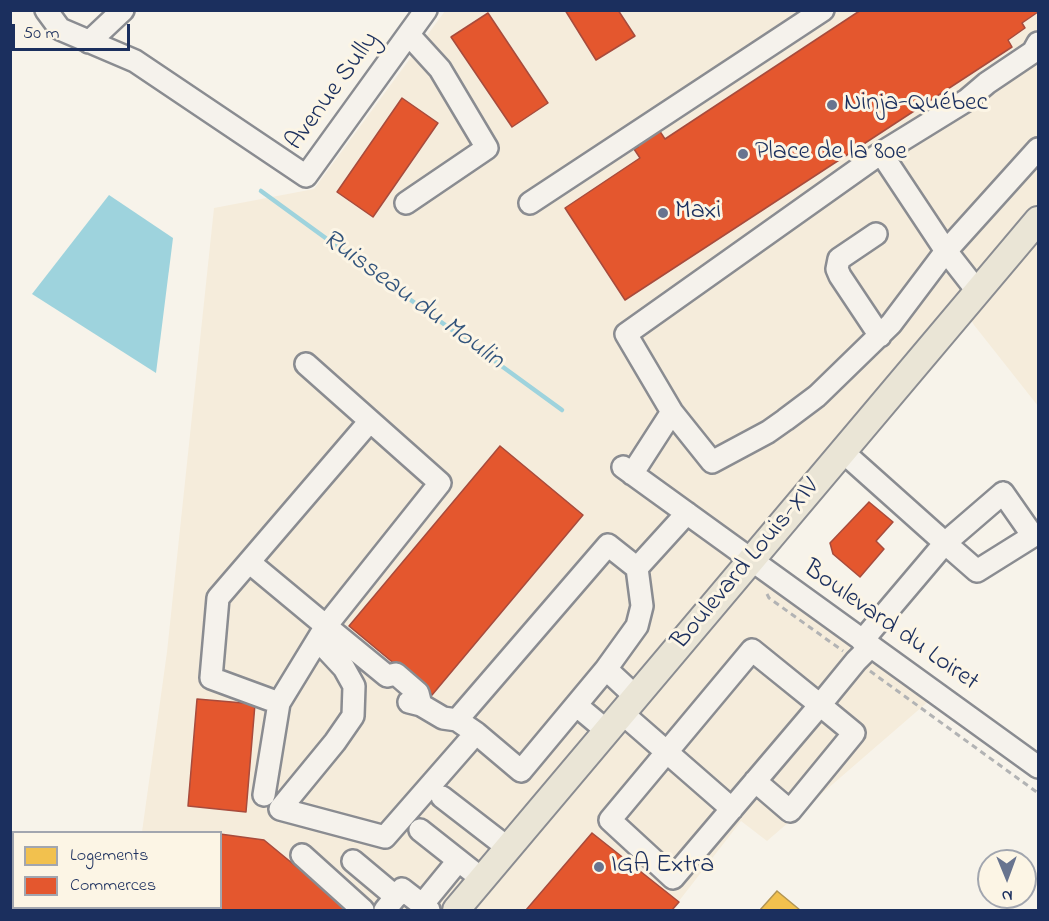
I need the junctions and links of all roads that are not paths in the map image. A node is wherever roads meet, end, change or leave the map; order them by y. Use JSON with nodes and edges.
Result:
{"nodes":[{"id":1,"x":46,"y":10,"type":"edge"},
{"id":2,"x":123,"y":10,"type":"edge"},
{"id":3,"x":426,"y":10,"type":"edge"},
{"id":4,"x":823,"y":10,"type":"edge"},
{"id":5,"x":409,"y":35,"type":"junction"},
{"id":6,"x":89,"y":42,"type":"junction"},
{"id":7,"x":1037,"y":52,"type":"edge"},
{"id":8,"x":1038,"y":149,"type":"edge"},
{"id":9,"x":881,"y":153,"type":"junction"},
{"id":10,"x":406,"y":203,"type":"dead end"},
{"id":11,"x":530,"y":203,"type":"dead end"},
{"id":12,"x":1038,"y":220,"type":"edge"},
{"id":13,"x":876,"y":234,"type":"dead end"},
{"id":14,"x":946,"y":251,"type":"junction"},
{"id":15,"x":978,"y":292,"type":"junction"},
{"id":16,"x":880,"y":336,"type":"junction"},
{"id":17,"x":306,"y":364,"type":"dead end"},
{"id":18,"x":672,"y":412,"type":"junction"},
{"id":19,"x":370,"y":421,"type":"junction"},
{"id":20,"x":842,"y":451,"type":"junction"},
{"id":21,"x":687,"y":513,"type":"junction"},
{"id":22,"x":751,"y":561,"type":"junction"},
{"id":23,"x":249,"y":562,"type":"junction"},
{"id":24,"x":637,"y":568,"type":"junction"},
{"id":25,"x":322,"y":633,"type":"junction"},
{"id":26,"x":867,"y":643,"type":"junction"},
{"id":27,"x":606,"y":669,"type":"junction"},
{"id":28,"x":279,"y":703,"type":"junction"},
{"id":29,"x":576,"y":705,"type":"junction"},
{"id":30,"x":820,"y":705,"type":"junction"},
{"id":31,"x":622,"y":713,"type":"junction"},
{"id":32,"x":457,"y":720,"type":"junction"},
{"id":33,"x":476,"y":733,"type":"junction"},
{"id":34,"x":667,"y":751,"type":"junction"},
{"id":35,"x":1038,"y":767,"type":"edge"},
{"id":36,"x":755,"y":781,"type":"junction"},
{"id":37,"x":264,"y":795,"type":"dead end"},
{"id":38,"x":442,"y":797,"type":"dead end"},
{"id":39,"x":732,"y":809,"type":"junction"},
{"id":40,"x":420,"y":830,"type":"dead end"},
{"id":41,"x":508,"y":848,"type":"junction"},
{"id":42,"x":303,"y":855,"type":"dead end"},
{"id":43,"x":353,"y":861,"type":"dead end"},
{"id":44,"x":458,"y":861,"type":"junction"},
{"id":45,"x":482,"y":879,"type":"junction"},
{"id":46,"x":390,"y":904,"type":"edge"},
{"id":47,"x":425,"y":908,"type":"edge"},
{"id":48,"x":363,"y":910,"type":"edge"},
{"id":49,"x":456,"y":910,"type":"edge"}],
"edges":[{"from":1,"to":6,"type":"street"},
{"from":2,"to":6,"type":"street"},
{"from":3,"to":5,"type":"street","name":"Avenue Sully"},
{"from":4,"to":11,"type":"street"},
{"from":5,"to":6,"type":"street","name":"Avenue Sully"},
{"from":5,"to":10,"type":"street"},
{"from":7,"to":9,"type":"street"},
{"from":8,"to":14,"type":"street"},
{"from":9,"to":14,"type":"street"},
{"from":9,"to":18,"type":"street"},
{"from":12,"to":15,"type":"main road","name":"Boulevard Louis-XIV"},
{"from":13,"to":16,"type":"street"},
{"from":14,"to":15,"type":"street"},
{"from":14,"to":16,"type":"street"},
{"from":15,"to":20,"type":"main road","name":"Boulevard Louis-XIV"},
{"from":16,"to":18,"type":"street"},
{"from":17,"to":19,"type":"street"},
{"from":18,"to":21,"type":"street","name":"Boulevard du Loiret"},
{"from":19,"to":23,"type":"street"},
{"from":19,"to":25,"type":"street"},
{"from":20,"to":22,"type":"main road","name":"Boulevard Louis-XIV"},
{"from":20,"to":26,"type":"street"},
{"from":21,"to":22,"type":"street","name":"Boulevard du Loiret"},
{"from":21,"to":24,"type":"street"},
{"from":22,"to":26,"type":"street","name":"Boulevard du Loiret"},
{"from":22,"to":31,"type":"main road","name":"Boulevard Louis-XIV"},
{"from":23,"to":25,"type":"street"},
{"from":23,"to":28,"type":"street"},
{"from":24,"to":27,"type":"street"},
{"from":24,"to":32,"type":"street"},
{"from":25,"to":28,"type":"street"},
{"from":25,"to":32,"type":"street"},
{"from":25,"to":33,"type":"street"},
{"from":26,"to":30,"type":"street"},
{"from":26,"to":35,"type":"street","name":"Boulevard du Loiret"},
{"from":27,"to":29,"type":"street"},
{"from":27,"to":31,"type":"street"},
{"from":28,"to":37,"type":"street"},
{"from":29,"to":31,"type":"street"},
{"from":29,"to":33,"type":"street"},
{"from":30,"to":34,"type":"street"},
{"from":30,"to":36,"type":"street"},
{"from":30,"to":36,"type":"street"},
{"from":31,"to":34,"type":"street"},
{"from":31,"to":41,"type":"main road","name":"Boulevard Louis-XIV"},
{"from":32,"to":33,"type":"street"},
{"from":34,"to":39,"type":"street"},
{"from":34,"to":39,"type":"street"},
{"from":36,"to":39,"type":"street"},
{"from":38,"to":41,"type":"street"},
{"from":40,"to":44,"type":"street"},
{"from":41,"to":45,"type":"main road","name":"Boulevard Louis-XIV"},
{"from":42,"to":48,"type":"street"},
{"from":43,"to":46,"type":"street"},
{"from":44,"to":45,"type":"street"},
{"from":44,"to":47,"type":"street"},
{"from":45,"to":49,"type":"main road","name":"Boulevard Louis-XIV"},
{"from":46,"to":47,"type":"street"}]}
